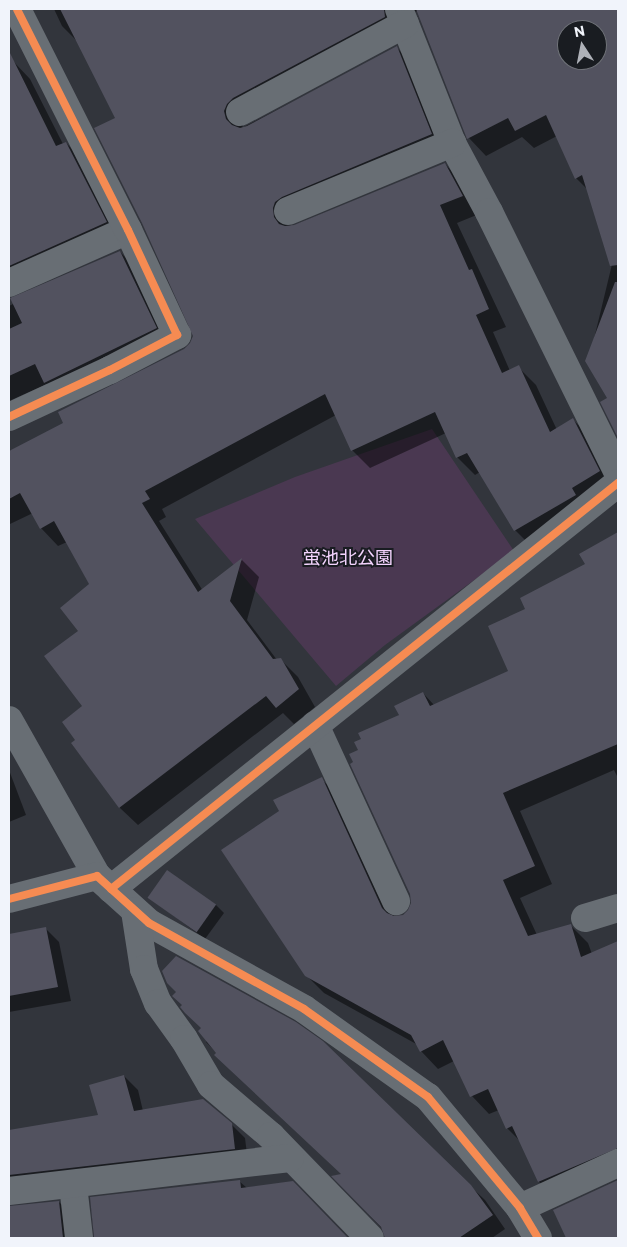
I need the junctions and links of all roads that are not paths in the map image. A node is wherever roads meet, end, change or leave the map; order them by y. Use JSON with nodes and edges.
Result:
{"nodes":[{"id":1,"x":17,"y":9,"type":"edge"},
{"id":2,"x":402,"y":16,"type":"edge"},
{"id":3,"x":240,"y":112,"type":"dead end"},
{"id":4,"x":452,"y":143,"type":"junction"},
{"id":5,"x":288,"y":210,"type":"dead end"},
{"id":6,"x":128,"y":230,"type":"junction"},
{"id":7,"x":9,"y":283,"type":"edge"},
{"id":8,"x":9,"y":417,"type":"edge"},
{"id":9,"x":618,"y":473,"type":"edge"},
{"id":10,"x":618,"y":483,"type":"edge"},
{"id":11,"x":9,"y":720,"type":"edge"},
{"id":12,"x":315,"y":725,"type":"junction"},
{"id":13,"x":104,"y":883,"type":"junction"},
{"id":14,"x":9,"y":898,"type":"edge"},
{"id":15,"x":396,"y":901,"type":"dead end"},
{"id":16,"x":618,"y":908,"type":"edge"},
{"id":17,"x":135,"y":911,"type":"junction"},
{"id":18,"x":585,"y":918,"type":"dead end"},
{"id":19,"x":290,"y":1158,"type":"junction"},
{"id":20,"x":618,"y":1163,"type":"edge"},
{"id":21,"x":73,"y":1186,"type":"junction"},
{"id":22,"x":9,"y":1191,"type":"edge"},
{"id":23,"x":520,"y":1208,"type":"junction"},
{"id":24,"x":79,"y":1238,"type":"edge"},
{"id":25,"x":370,"y":1238,"type":"edge"},
{"id":26,"x":538,"y":1238,"type":"edge"}],
"edges":[{"from":1,"to":6,"type":"street"},
{"from":2,"to":3,"type":"street"},
{"from":2,"to":4,"type":"street"},
{"from":4,"to":5,"type":"street"},
{"from":4,"to":9,"type":"street"},
{"from":6,"to":7,"type":"street"},
{"from":6,"to":8,"type":"street"},
{"from":10,"to":12,"type":"street"},
{"from":11,"to":13,"type":"street"},
{"from":12,"to":13,"type":"street"},
{"from":12,"to":15,"type":"street"},
{"from":13,"to":14,"type":"street"},
{"from":13,"to":17,"type":"street"},
{"from":16,"to":18,"type":"street"},
{"from":17,"to":19,"type":"street"},
{"from":17,"to":23,"type":"street"},
{"from":19,"to":21,"type":"street"},
{"from":19,"to":25,"type":"street"},
{"from":20,"to":23,"type":"street"},
{"from":21,"to":22,"type":"street"},
{"from":21,"to":24,"type":"street"},
{"from":23,"to":26,"type":"street"}]}
